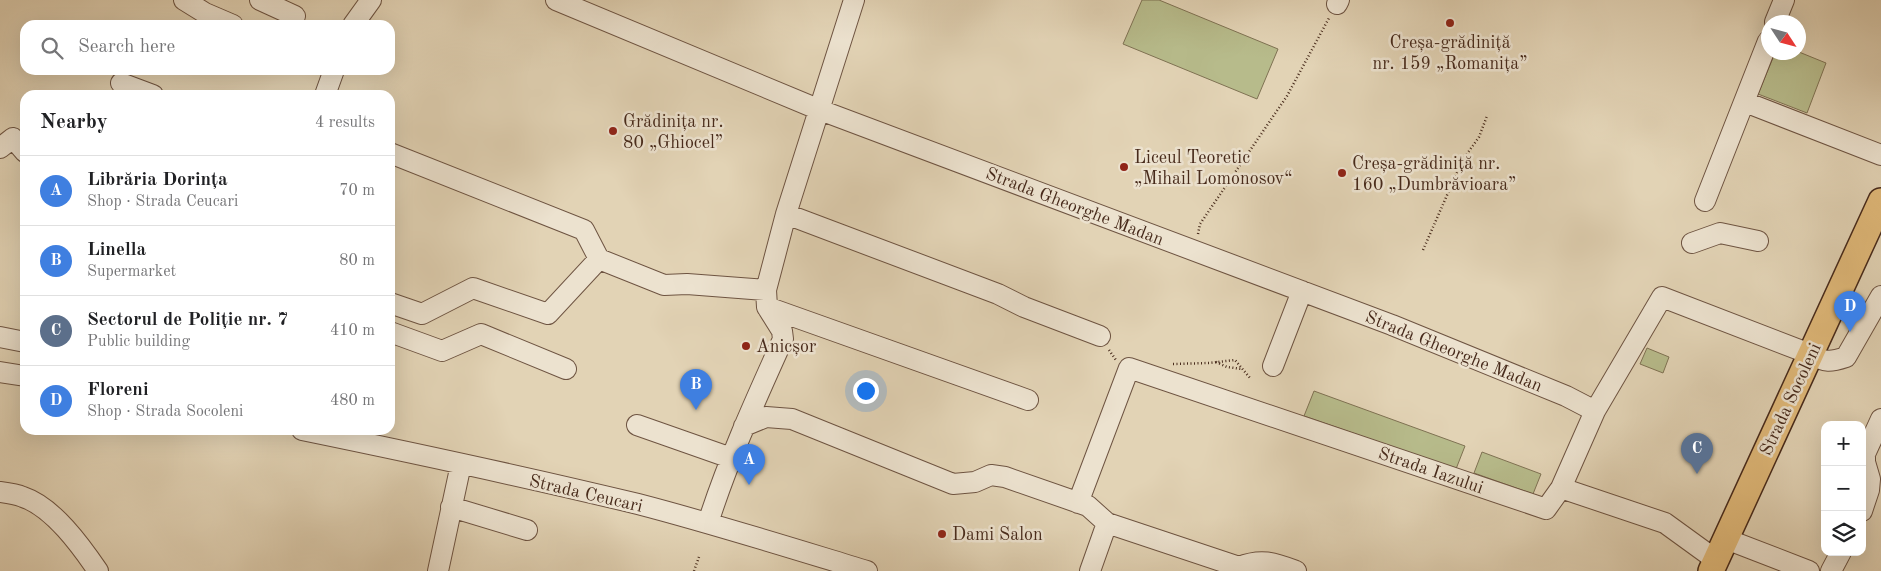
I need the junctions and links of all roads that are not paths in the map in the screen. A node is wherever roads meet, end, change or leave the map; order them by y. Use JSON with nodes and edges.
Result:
{"nodes":[{"id":1,"x":184,"y":0,"type":"edge"},
{"id":2,"x":260,"y":0,"type":"edge"},
{"id":3,"x":371,"y":0,"type":"edge"},
{"id":4,"x":556,"y":0,"type":"edge"},
{"id":5,"x":854,"y":0,"type":"edge"},
{"id":6,"x":1784,"y":0,"type":"edge"},
{"id":7,"x":1779,"y":15,"type":"edge"},
{"id":8,"x":295,"y":16,"type":"dead end"},
{"id":9,"x":221,"y":20,"type":"edge"},
{"id":10,"x":356,"y":20,"type":"edge"},
{"id":11,"x":1761,"y":60,"type":"edge"},
{"id":12,"x":332,"y":75,"type":"edge"},
{"id":13,"x":121,"y":83,"type":"dead end"},
{"id":14,"x":139,"y":90,"type":"edge"},
{"id":15,"x":327,"y":90,"type":"edge"},
{"id":16,"x":1745,"y":102,"type":"junction"},
{"id":17,"x":820,"y":110,"type":"junction"},
{"id":18,"x":20,"y":146,"type":"edge"},
{"id":19,"x":0,"y":148,"type":"edge"},
{"id":20,"x":395,"y":155,"type":"edge"},
{"id":21,"x":1881,"y":155,"type":"edge"},
{"id":22,"x":1705,"y":201,"type":"dead end"},
{"id":23,"x":1879,"y":209,"type":"edge"},
{"id":24,"x":786,"y":214,"type":"junction"},
{"id":25,"x":1758,"y":241,"type":"dead end"},
{"id":26,"x":1692,"y":243,"type":"dead end"},
{"id":27,"x":599,"y":259,"type":"junction"},
{"id":28,"x":1302,"y":291,"type":"junction"},
{"id":29,"x":1881,"y":296,"type":"edge"},
{"id":30,"x":766,"y":298,"type":"junction"},
{"id":31,"x":395,"y":305,"type":"edge"},
{"id":32,"x":395,"y":334,"type":"edge"},
{"id":33,"x":0,"y":336,"type":"edge"},
{"id":34,"x":1100,"y":336,"type":"road end"},
{"id":35,"x":20,"y":341,"type":"edge"},
{"id":36,"x":1810,"y":354,"type":"junction"},
{"id":37,"x":1273,"y":366,"type":"dead end"},
{"id":38,"x":566,"y":369,"type":"dead end"},
{"id":39,"x":0,"y":372,"type":"edge"},
{"id":40,"x":20,"y":375,"type":"edge"},
{"id":41,"x":1028,"y":400,"type":"dead end"},
{"id":42,"x":1596,"y":411,"type":"junction"},
{"id":43,"x":1881,"y":419,"type":"edge"},
{"id":44,"x":637,"y":425,"type":"dead end"},
{"id":45,"x":744,"y":426,"type":"junction"},
{"id":46,"x":325,"y":435,"type":"edge"},
{"id":47,"x":731,"y":458,"type":"junction"},
{"id":48,"x":461,"y":464,"type":"junction"},
{"id":49,"x":1561,"y":488,"type":"junction"},
{"id":50,"x":0,"y":492,"type":"edge"},
{"id":51,"x":1866,"y":499,"type":"edge"},
{"id":52,"x":1078,"y":503,"type":"junction"},
{"id":53,"x":451,"y":507,"type":"junction"},
{"id":54,"x":708,"y":523,"type":"junction"},
{"id":55,"x":1107,"y":523,"type":"junction"},
{"id":56,"x":527,"y":530,"type":"dead end"},
{"id":57,"x":1839,"y":556,"type":"edge"},
{"id":58,"x":1718,"y":557,"type":"edge"},
{"id":59,"x":98,"y":571,"type":"edge"},
{"id":60,"x":438,"y":571,"type":"edge"},
{"id":61,"x":867,"y":571,"type":"edge"},
{"id":62,"x":1090,"y":571,"type":"edge"},
{"id":63,"x":1296,"y":571,"type":"edge"},
{"id":64,"x":1809,"y":571,"type":"edge"},
{"id":65,"x":1831,"y":571,"type":"edge"}],
"edges":[{"from":1,"to":9,"type":"street"},
{"from":2,"to":8,"type":"street"},
{"from":3,"to":10,"type":"street"},
{"from":4,"to":17,"type":"street","name":"Strada Gheorghe Madan"},
{"from":5,"to":17,"type":"street"},
{"from":6,"to":7,"type":"street"},
{"from":11,"to":16,"type":"street"},
{"from":12,"to":15,"type":"street"},
{"from":13,"to":14,"type":"street"},
{"from":16,"to":21,"type":"street"},
{"from":16,"to":22,"type":"street"},
{"from":17,"to":24,"type":"street"},
{"from":17,"to":28,"type":"street","name":"Strada Gheorghe Madan"},
{"from":18,"to":19,"type":"street"},
{"from":20,"to":27,"type":"street"},
{"from":23,"to":36,"type":"main road","name":"Strada Socoleni"},
{"from":24,"to":30,"type":"street"},
{"from":24,"to":34,"type":"street"},
{"from":25,"to":26,"type":"street"},
{"from":27,"to":30,"type":"street"},
{"from":27,"to":31,"type":"street"},
{"from":28,"to":37,"type":"street"},
{"from":28,"to":42,"type":"street","name":"Strada Gheorghe Madan"},
{"from":29,"to":36,"type":"street"},
{"from":30,"to":41,"type":"street"},
{"from":30,"to":45,"type":"street"},
{"from":32,"to":38,"type":"street"},
{"from":33,"to":35,"type":"street"},
{"from":36,"to":42,"type":"street"},
{"from":36,"to":58,"type":"main road","name":"Strada Socoleni"},
{"from":39,"to":40,"type":"street"},
{"from":42,"to":49,"type":"street"},
{"from":43,"to":51,"type":"street"},
{"from":44,"to":47,"type":"street"},
{"from":45,"to":47,"type":"street"},
{"from":45,"to":52,"type":"street"},
{"from":46,"to":48,"type":"street","name":"Strada Ceucari"},
{"from":47,"to":54,"type":"street"},
{"from":48,"to":53,"type":"street"},
{"from":48,"to":54,"type":"street","name":"Strada Ceucari"},
{"from":49,"to":52,"type":"street","name":"Strada Iazului"},
{"from":49,"to":58,"type":"street"},
{"from":50,"to":59,"type":"street"},
{"from":52,"to":55,"type":"street"},
{"from":53,"to":56,"type":"street"},
{"from":53,"to":60,"type":"street"},
{"from":54,"to":61,"type":"street","name":"Strada Ceucari"},
{"from":55,"to":62,"type":"street"},
{"from":55,"to":63,"type":"street"},
{"from":57,"to":65,"type":"street"},
{"from":58,"to":64,"type":"street"}]}
